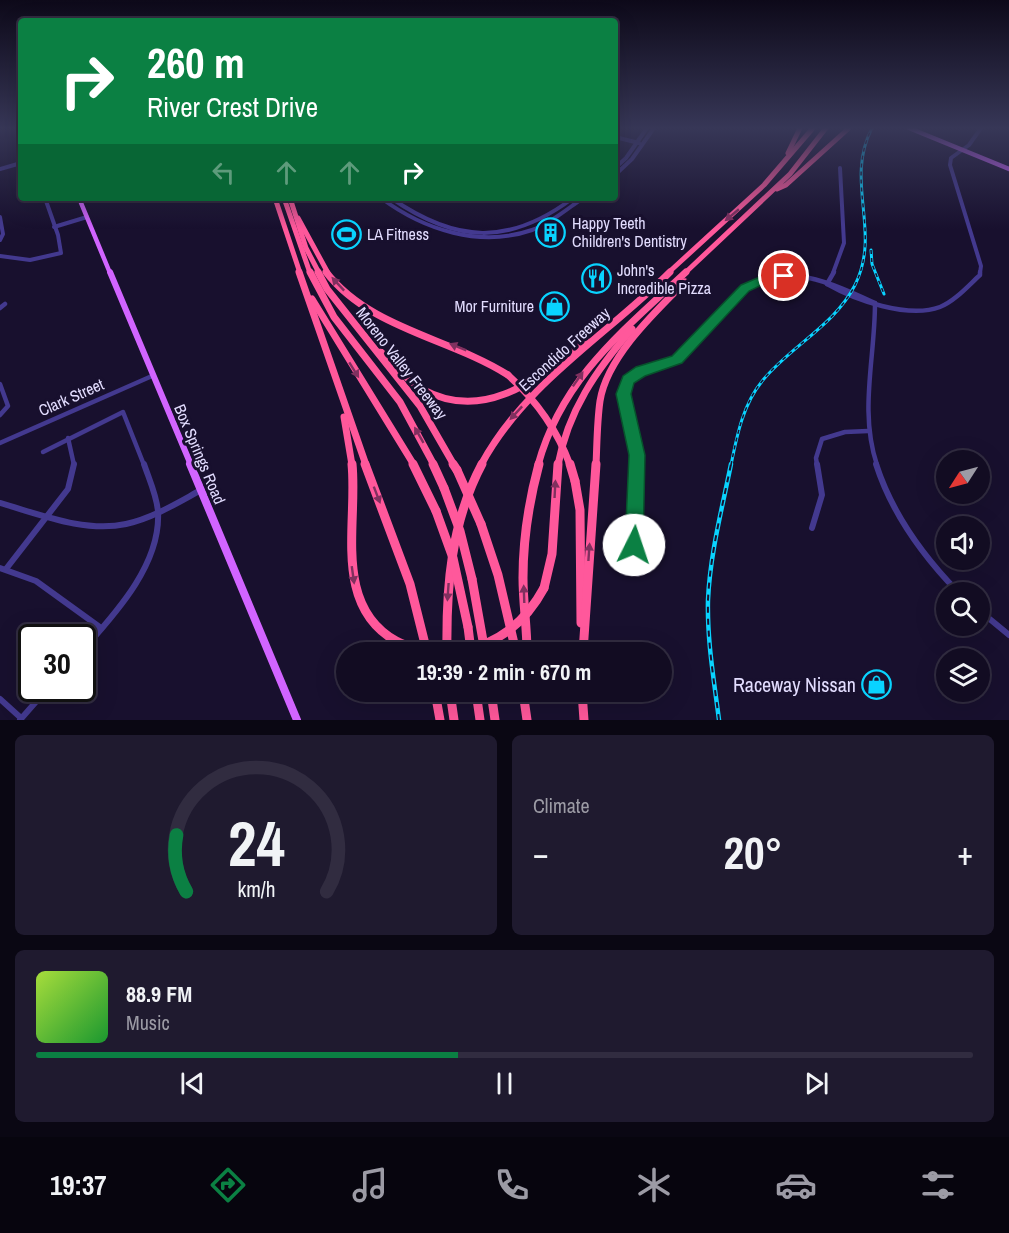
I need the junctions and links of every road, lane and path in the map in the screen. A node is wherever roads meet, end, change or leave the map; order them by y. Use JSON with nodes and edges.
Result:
{"nodes":[{"id":1,"x":629,"y":162,"type":"edge"},
{"id":2,"x":782,"y":162,"type":"edge"},
{"id":3,"x":785,"y":162,"type":"edge"},
{"id":4,"x":800,"y":162,"type":"edge"},
{"id":5,"x":812,"y":162,"type":"edge"},
{"id":6,"x":951,"y":162,"type":"edge"},
{"id":7,"x":991,"y":162,"type":"edge"},
{"id":8,"x":18,"y":165,"type":"edge"},
{"id":9,"x":840,"y":168,"type":"dead end"},
{"id":10,"x":1009,"y":169,"type":"edge"},
{"id":11,"x":0,"y":170,"type":"edge"},
{"id":12,"x":618,"y":172,"type":"edge"},
{"id":13,"x":774,"y":175,"type":"junction"},
{"id":14,"x":774,"y":189,"type":"junction"},
{"id":15,"x":46,"y":201,"type":"edge"},
{"id":16,"x":80,"y":201,"type":"edge"},
{"id":17,"x":276,"y":201,"type":"edge"},
{"id":18,"x":285,"y":201,"type":"edge"},
{"id":19,"x":291,"y":201,"type":"edge"},
{"id":20,"x":385,"y":201,"type":"edge"},
{"id":21,"x":397,"y":201,"type":"edge"},
{"id":22,"x":569,"y":201,"type":"edge"},
{"id":23,"x":579,"y":201,"type":"edge"},
{"id":24,"x":296,"y":216,"type":"junction"},
{"id":25,"x":0,"y":217,"type":"edge"},
{"id":26,"x":87,"y":217,"type":"junction"},
{"id":27,"x":54,"y":227,"type":"junction"},
{"id":28,"x":466,"y":234,"type":"junction"},
{"id":29,"x":725,"y":238,"type":"junction"},
{"id":30,"x":0,"y":240,"type":"edge"},
{"id":31,"x":0,"y":256,"type":"edge"},
{"id":32,"x":303,"y":284,"type":"junction"},
{"id":33,"x":826,"y":284,"type":"junction"},
{"id":34,"x":658,"y":301,"type":"junction"},
{"id":35,"x":637,"y":303,"type":"junction"},
{"id":36,"x":875,"y":303,"type":"junction"},
{"id":37,"x":5,"y":304,"type":"dead end"},
{"id":38,"x":0,"y":308,"type":"edge"},
{"id":39,"x":370,"y":344,"type":"junction"},
{"id":40,"x":152,"y":376,"type":"junction"},
{"id":41,"x":0,"y":384,"type":"edge"},
{"id":42,"x":342,"y":400,"type":"junction"},
{"id":43,"x":0,"y":414,"type":"edge"},
{"id":44,"x":868,"y":431,"type":"junction"},
{"id":45,"x":68,"y":438,"type":"junction"},
{"id":46,"x":0,"y":443,"type":"edge"},
{"id":47,"x":43,"y":452,"type":"dead end"},
{"id":48,"x":201,"y":490,"type":"junction"},
{"id":49,"x":0,"y":503,"type":"edge"},
{"id":50,"x":158,"y":513,"type":"junction"},
{"id":51,"x":50,"y":514,"type":"junction"},
{"id":52,"x":812,"y":528,"type":"dead end"},
{"id":53,"x":3,"y":568,"type":"edge"},
{"id":54,"x":638,"y":573,"type":"dead end"},
{"id":55,"x":949,"y":582,"type":"edge"},
{"id":56,"x":990,"y":619,"type":"edge"},
{"id":57,"x":101,"y":628,"type":"junction"},
{"id":58,"x":96,"y":634,"type":"edge"},
{"id":59,"x":1009,"y":635,"type":"edge"},
{"id":60,"x":399,"y":642,"type":"edge"},
{"id":61,"x":424,"y":642,"type":"edge"},
{"id":62,"x":447,"y":642,"type":"edge"},
{"id":63,"x":470,"y":642,"type":"edge"},
{"id":64,"x":483,"y":642,"type":"edge"},
{"id":65,"x":492,"y":642,"type":"edge"},
{"id":66,"x":514,"y":642,"type":"edge"},
{"id":67,"x":526,"y":642,"type":"edge"},
{"id":68,"x":582,"y":642,"type":"edge"},
{"id":69,"x":583,"y":642,"type":"edge"},
{"id":70,"x":0,"y":699,"type":"edge"},
{"id":71,"x":36,"y":702,"type":"edge"},
{"id":72,"x":437,"y":702,"type":"edge"},
{"id":73,"x":451,"y":702,"type":"edge"},
{"id":74,"x":477,"y":702,"type":"edge"},
{"id":75,"x":492,"y":702,"type":"edge"},
{"id":76,"x":525,"y":702,"type":"edge"},
{"id":77,"x":528,"y":702,"type":"edge"},
{"id":78,"x":583,"y":702,"type":"edge"},
{"id":79,"x":21,"y":719,"type":"edge"},
{"id":80,"x":297,"y":720,"type":"edge"},
{"id":81,"x":440,"y":720,"type":"edge"},
{"id":82,"x":454,"y":720,"type":"edge"},
{"id":83,"x":480,"y":720,"type":"edge"},
{"id":84,"x":495,"y":720,"type":"edge"},
{"id":85,"x":528,"y":720,"type":"edge"},
{"id":86,"x":584,"y":720,"type":"edge"}],
"edges":[{"from":1,"to":12,"type":"street"},
{"from":2,"to":13,"type":"highway"},
{"from":3,"to":13,"type":"highway","name":"Escondido Freeway"},
{"from":4,"to":14,"type":"highway","name":"Escondido Freeway"},
{"from":5,"to":14,"type":"highway"},
{"from":6,"to":36,"type":"street"},
{"from":7,"to":10,"type":"main road"},
{"from":8,"to":11,"type":"street"},
{"from":9,"to":33,"type":"street"},
{"from":13,"to":35,"type":"highway","name":"Escondido Freeway","one_way":true},
{"from":14,"to":29,"type":"highway","name":"Escondido Freeway"},
{"from":15,"to":27,"type":"street"},
{"from":16,"to":26,"type":"main road","name":"Box Springs Road"},
{"from":17,"to":32,"type":"highway"},
{"from":64,"to":18,"type":"highway","one_way":true,"bridge":true},
{"from":19,"to":24,"type":"highway","name":"Moreno Valley Freeway"},
{"from":20,"to":28,"type":"street"},
{"from":21,"to":28,"type":"street"},
{"from":22,"to":28,"type":"street"},
{"from":23,"to":28,"type":"street"},
{"from":24,"to":39,"type":"highway","name":"Moreno Valley Freeway"},
{"from":68,"to":24,"type":"highway","one_way":true,"bridge":true},
{"from":25,"to":30,"type":"street"},
{"from":26,"to":27,"type":"street"},
{"from":26,"to":40,"type":"main road","name":"Box Springs Road"},
{"from":27,"to":31,"type":"street"},
{"from":29,"to":34,"type":"highway","name":"Escondido Freeway"},
{"from":69,"to":29,"type":"highway","one_way":true},
{"from":32,"to":42,"type":"highway"},
{"from":32,"to":63,"type":"highway","one_way":true,"bridge":true},
{"from":33,"to":36,"type":"street"},
{"from":33,"to":54,"type":"street"},
{"from":65,"to":34,"type":"highway","one_way":true,"bridge":true},
{"from":67,"to":34,"type":"highway","name":"Escondido Freeway","one_way":true},
{"from":35,"to":39,"type":"highway"},
{"from":35,"to":62,"type":"highway","name":"Escondido Freeway","one_way":true},
{"from":36,"to":44,"type":"street"},
{"from":37,"to":38,"type":"street"},
{"from":39,"to":66,"type":"highway","name":"Moreno Valley Freeway","bridge":true},
{"from":40,"to":46,"type":"street","name":"Clark Street"},
{"from":40,"to":48,"type":"main road","name":"Box Springs Road"},
{"from":41,"to":43,"type":"street"},
{"from":42,"to":60,"type":"highway","one_way":true},
{"from":42,"to":61,"type":"highway","one_way":true},
{"from":44,"to":52,"type":"street"},
{"from":44,"to":55,"type":"street"},
{"from":45,"to":47,"type":"street"},
{"from":45,"to":50,"type":"street"},
{"from":45,"to":51,"type":"street"},
{"from":48,"to":50,"type":"street"},
{"from":48,"to":80,"type":"main road","name":"Box Springs Road"},
{"from":49,"to":51,"type":"street"},
{"from":50,"to":51,"type":"street"},
{"from":50,"to":57,"type":"street"},
{"from":51,"to":53,"type":"street"},
{"from":53,"to":57,"type":"street"},
{"from":56,"to":59,"type":"street"},
{"from":57,"to":58,"type":"street"},
{"from":70,"to":79,"type":"street"},
{"from":71,"to":79,"type":"street"},
{"from":72,"to":81,"type":"highway"},
{"from":73,"to":82,"type":"highway"},
{"from":74,"to":83,"type":"highway"},
{"from":75,"to":84,"type":"highway"},
{"from":76,"to":85,"type":"highway"},
{"from":77,"to":85,"type":"highway"},
{"from":78,"to":86,"type":"highway"}]}
